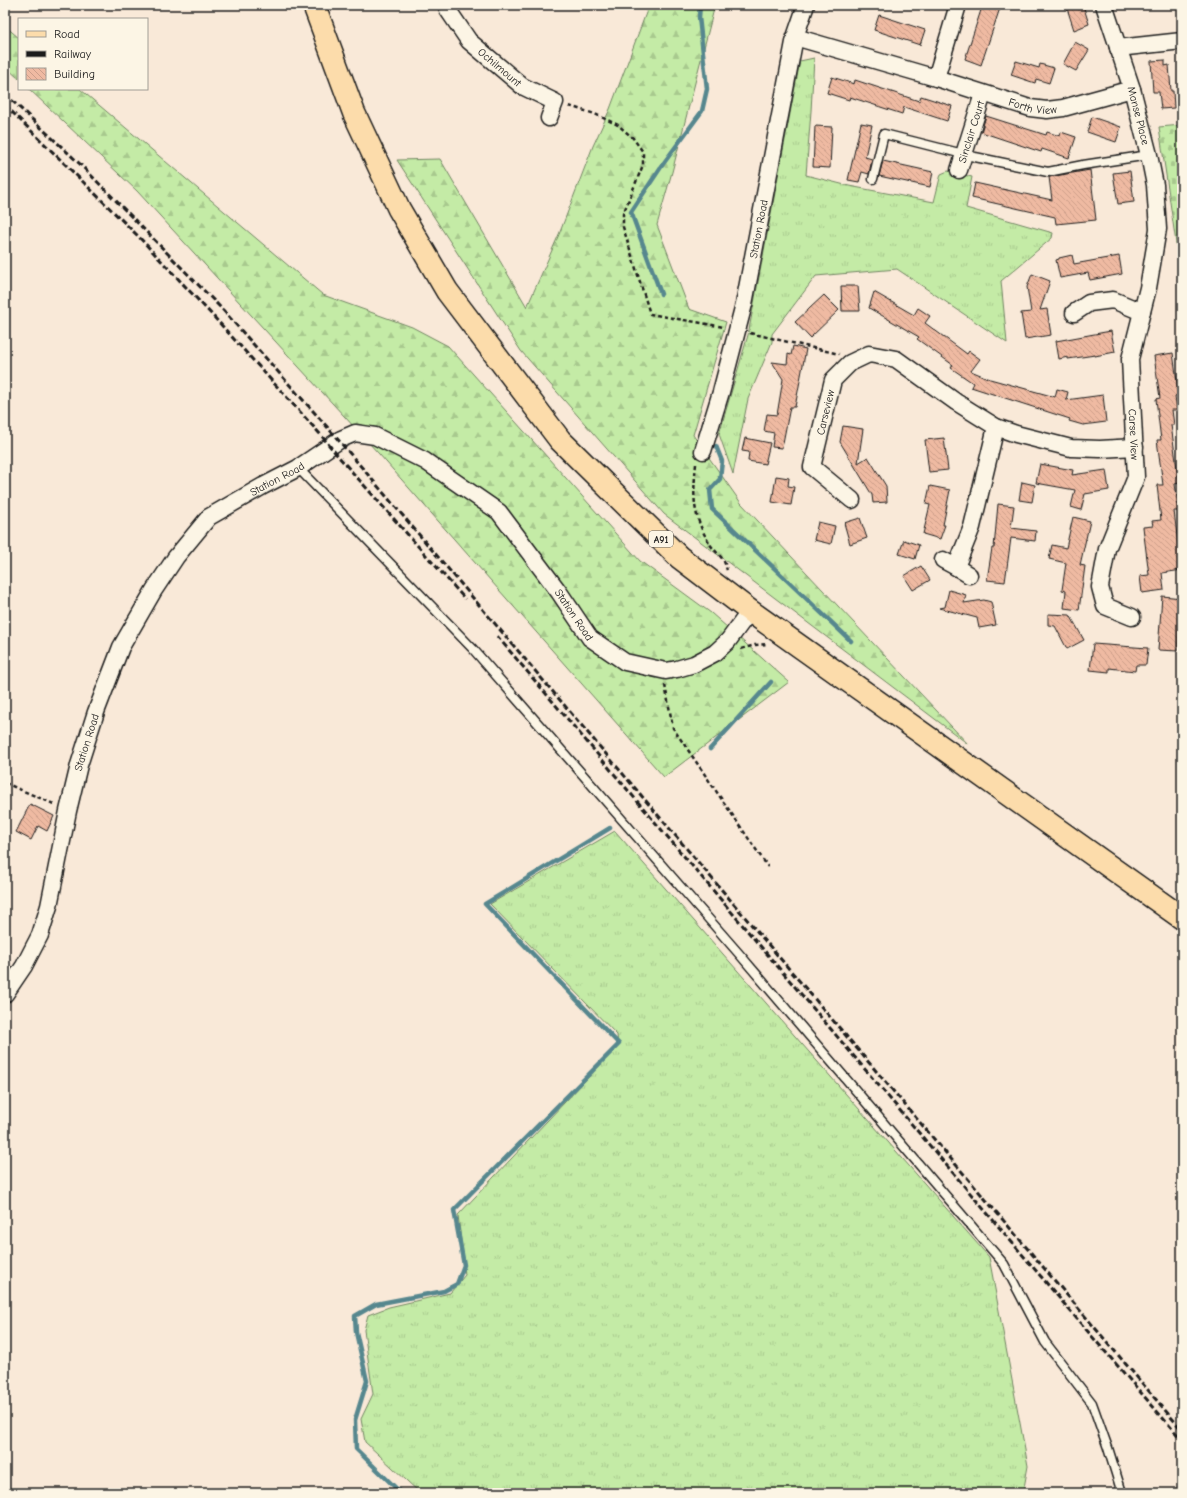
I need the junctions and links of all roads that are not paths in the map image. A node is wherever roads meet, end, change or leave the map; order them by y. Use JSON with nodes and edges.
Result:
{"nodes":[{"id":1,"x":314,"y":5,"type":"edge"},
{"id":2,"x":447,"y":5,"type":"edge"},
{"id":3,"x":806,"y":5,"type":"edge"},
{"id":4,"x":958,"y":5,"type":"edge"},
{"id":5,"x":1104,"y":5,"type":"edge"},
{"id":6,"x":795,"y":37,"type":"junction"},
{"id":7,"x":1182,"y":41,"type":"edge"},
{"id":8,"x":1118,"y":48,"type":"junction"},
{"id":9,"x":936,"y":78,"type":"junction"},
{"id":10,"x":1132,"y":89,"type":"junction"},
{"id":11,"x":983,"y":94,"type":"junction"},
{"id":12,"x":549,"y":118,"type":"dead end"},
{"id":13,"x":964,"y":155,"type":"junction"},
{"id":14,"x":1148,"y":155,"type":"junction"},
{"id":15,"x":959,"y":170,"type":"dead end"},
{"id":16,"x":873,"y":179,"type":"dead end"},
{"id":17,"x":1158,"y":229,"type":"joint"},
{"id":18,"x":1142,"y":312,"type":"junction"},
{"id":19,"x":1074,"y":313,"type":"dead end"},
{"id":20,"x":996,"y":427,"type":"junction"},
{"id":21,"x":1135,"y":447,"type":"junction"},
{"id":22,"x":704,"y":451,"type":"dead end"},
{"id":23,"x":298,"y":468,"type":"junction"},
{"id":24,"x":852,"y":500,"type":"dead end"},
{"id":25,"x":956,"y":567,"type":"dead end"},
{"id":26,"x":750,"y":611,"type":"junction"},
{"id":27,"x":1132,"y":617,"type":"dead end"},
{"id":28,"x":1182,"y":918,"type":"edge"},
{"id":29,"x":5,"y":994,"type":"edge"},
{"id":30,"x":1122,"y":1493,"type":"edge"}],
"edges":[{"from":1,"to":26,"type":"main road","number":"A91"},
{"from":2,"to":12,"type":"street","name":"Ochilmount"},
{"from":3,"to":6,"type":"street","name":"Station Road"},
{"from":4,"to":9,"type":"street"},
{"from":5,"to":8,"type":"street","name":"Manse Place"},
{"from":6,"to":9,"type":"street","name":"Forth View"},
{"from":6,"to":22,"type":"street","name":"Station Road"},
{"from":7,"to":8,"type":"street"},
{"from":8,"to":10,"type":"street","name":"Manse Place"},
{"from":9,"to":11,"type":"street","name":"Forth View"},
{"from":10,"to":11,"type":"street","name":"Forth View"},
{"from":10,"to":14,"type":"street","name":"Manse Place"},
{"from":11,"to":13,"type":"street","name":"Sinclair Court"},
{"from":13,"to":14,"type":"lane"},
{"from":13,"to":15,"type":"street","name":"Sinclair Court"},
{"from":13,"to":16,"type":"lane"},
{"from":14,"to":17,"type":"street","name":"Manse Place"},
{"from":17,"to":18,"type":"street","name":"Carse View"},
{"from":18,"to":19,"type":"street"},
{"from":18,"to":21,"type":"street","name":"Carse View"},
{"from":20,"to":21,"type":"street","name":"Carseview"},
{"from":20,"to":24,"type":"street","name":"Carseview"},
{"from":20,"to":25,"type":"street"},
{"from":21,"to":27,"type":"street","name":"Carse View"},
{"from":23,"to":26,"type":"street","name":"Station Road"},
{"from":23,"to":29,"type":"street","name":"Station Road"},
{"from":23,"to":30,"type":"lane"},
{"from":26,"to":28,"type":"main road","number":"A91"}]}
